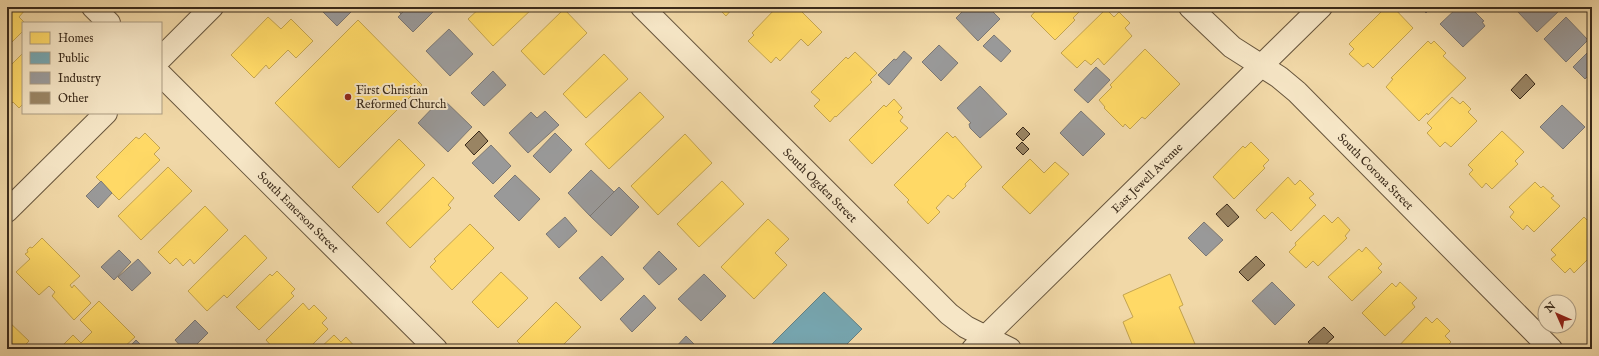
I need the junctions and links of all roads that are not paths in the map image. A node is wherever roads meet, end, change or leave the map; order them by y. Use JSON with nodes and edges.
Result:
{"nodes":[{"id":1,"x":93,"y":7,"type":"edge"},
{"id":2,"x":212,"y":7,"type":"edge"},
{"id":3,"x":642,"y":7,"type":"edge"},
{"id":4,"x":1190,"y":7,"type":"edge"},
{"id":5,"x":1321,"y":7,"type":"edge"},
{"id":6,"x":108,"y":22,"type":"edge"},
{"id":7,"x":162,"y":57,"type":"edge"},
{"id":8,"x":1262,"y":66,"type":"junction"},
{"id":9,"x":162,"y":76,"type":"edge"},
{"id":10,"x":105,"y":114,"type":"edge"},
{"id":11,"x":7,"y":211,"type":"edge"},
{"id":12,"x":979,"y":343,"type":"edge"},
{"id":13,"x":436,"y":349,"type":"edge"},
{"id":14,"x":1010,"y":349,"type":"edge"},
{"id":15,"x":1551,"y":349,"type":"edge"}],
"edges":[{"from":1,"to":6,"type":"street"},
{"from":2,"to":7,"type":"street"},
{"from":3,"to":12,"type":"street","name":"South Ogden Street"},
{"from":4,"to":8,"type":"street","name":"South Corona Street"},
{"from":5,"to":8,"type":"street","name":"East Jewell Avenue"},
{"from":8,"to":12,"type":"street","name":"East Jewell Avenue"},
{"from":8,"to":15,"type":"street","name":"South Corona Street"},
{"from":9,"to":13,"type":"street","name":"South Emerson Street"},
{"from":10,"to":11,"type":"street"},
{"from":12,"to":14,"type":"street","name":"South Ogden Street"}]}
